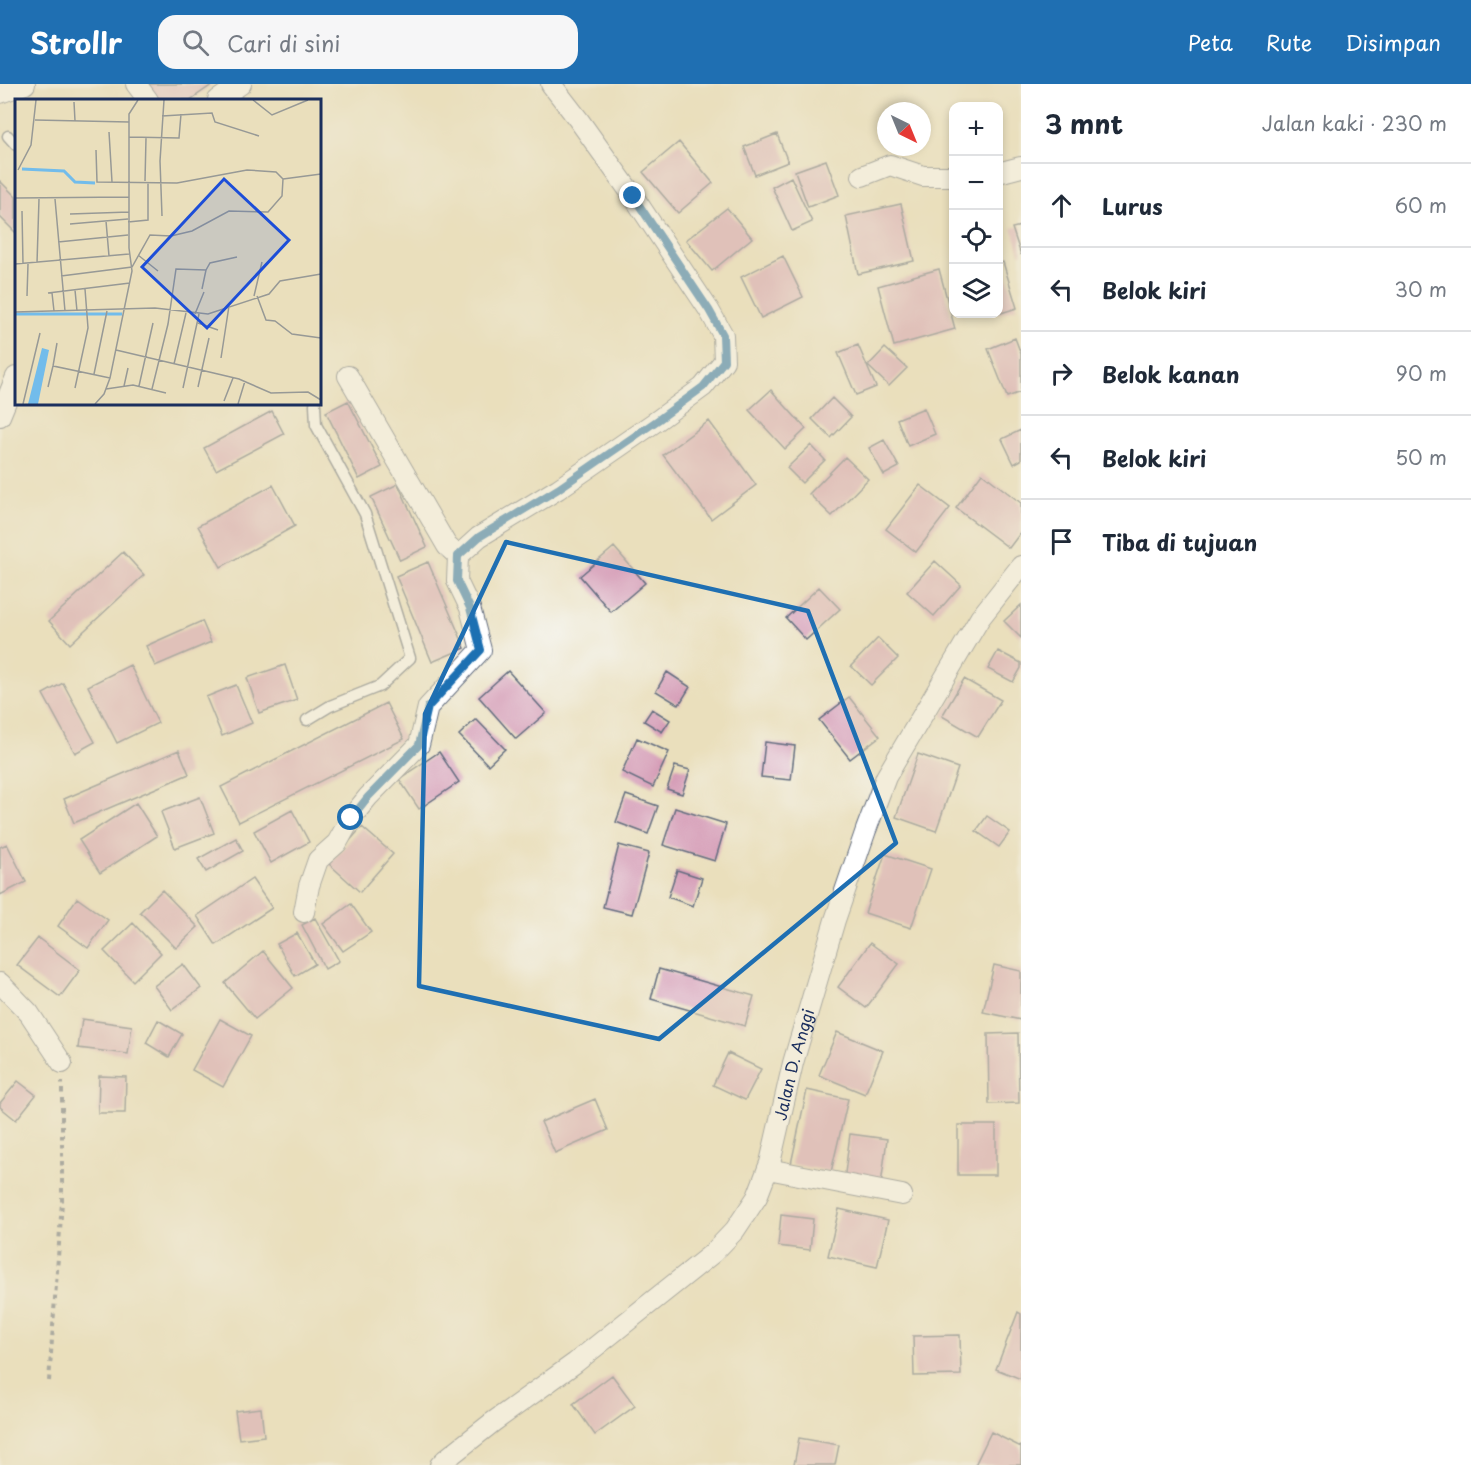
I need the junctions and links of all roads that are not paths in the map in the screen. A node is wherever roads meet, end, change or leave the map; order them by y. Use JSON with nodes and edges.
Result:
{"nodes":[{"id":1,"x":25,"y":84,"type":"edge"},
{"id":2,"x":136,"y":84,"type":"edge"},
{"id":3,"x":241,"y":84,"type":"edge"},
{"id":4,"x":551,"y":84,"type":"edge"},
{"id":5,"x":0,"y":93,"type":"edge"},
{"id":6,"x":147,"y":99,"type":"edge"},
{"id":7,"x":219,"y":99,"type":"edge"},
{"id":8,"x":8,"y":136,"type":"dead end"},
{"id":9,"x":15,"y":145,"type":"edge"},
{"id":10,"x":1021,"y":167,"type":"edge"},
{"id":11,"x":1003,"y":172,"type":"edge"},
{"id":12,"x":862,"y":176,"type":"dead end"},
{"id":13,"x":949,"y":176,"type":"edge"},
{"id":14,"x":348,"y":376,"type":"dead end"},
{"id":15,"x":15,"y":379,"type":"edge"},
{"id":16,"x":315,"y":405,"type":"edge"},
{"id":17,"x":0,"y":416,"type":"edge"},
{"id":18,"x":458,"y":556,"type":"junction"},
{"id":19,"x":1021,"y":566,"type":"edge"},
{"id":20,"x":307,"y":720,"type":"dead end"},
{"id":21,"x":303,"y":912,"type":"dead end"},
{"id":22,"x":0,"y":983,"type":"edge"},
{"id":23,"x":63,"y":1063,"type":"road end"},
{"id":24,"x":768,"y":1169,"type":"junction"},
{"id":25,"x":902,"y":1195,"type":"dead end"},
{"id":26,"x":441,"y":1465,"type":"edge"}],
"edges":[{"from":1,"to":5,"type":"street"},
{"from":2,"to":6,"type":"street"},
{"from":3,"to":7,"type":"street"},
{"from":4,"to":18,"type":"street"},
{"from":8,"to":9,"type":"lane"},
{"from":10,"to":11,"type":"street"},
{"from":12,"to":13,"type":"street"},
{"from":14,"to":18,"type":"street"},
{"from":15,"to":17,"type":"street"},
{"from":16,"to":20,"type":"lane"},
{"from":18,"to":21,"type":"street"},
{"from":19,"to":24,"type":"street","name":"Jalan D. Anggi"},
{"from":22,"to":23,"type":"street"},
{"from":24,"to":25,"type":"street"},
{"from":24,"to":26,"type":"street","name":"Jalan D. Anggi"}]}
